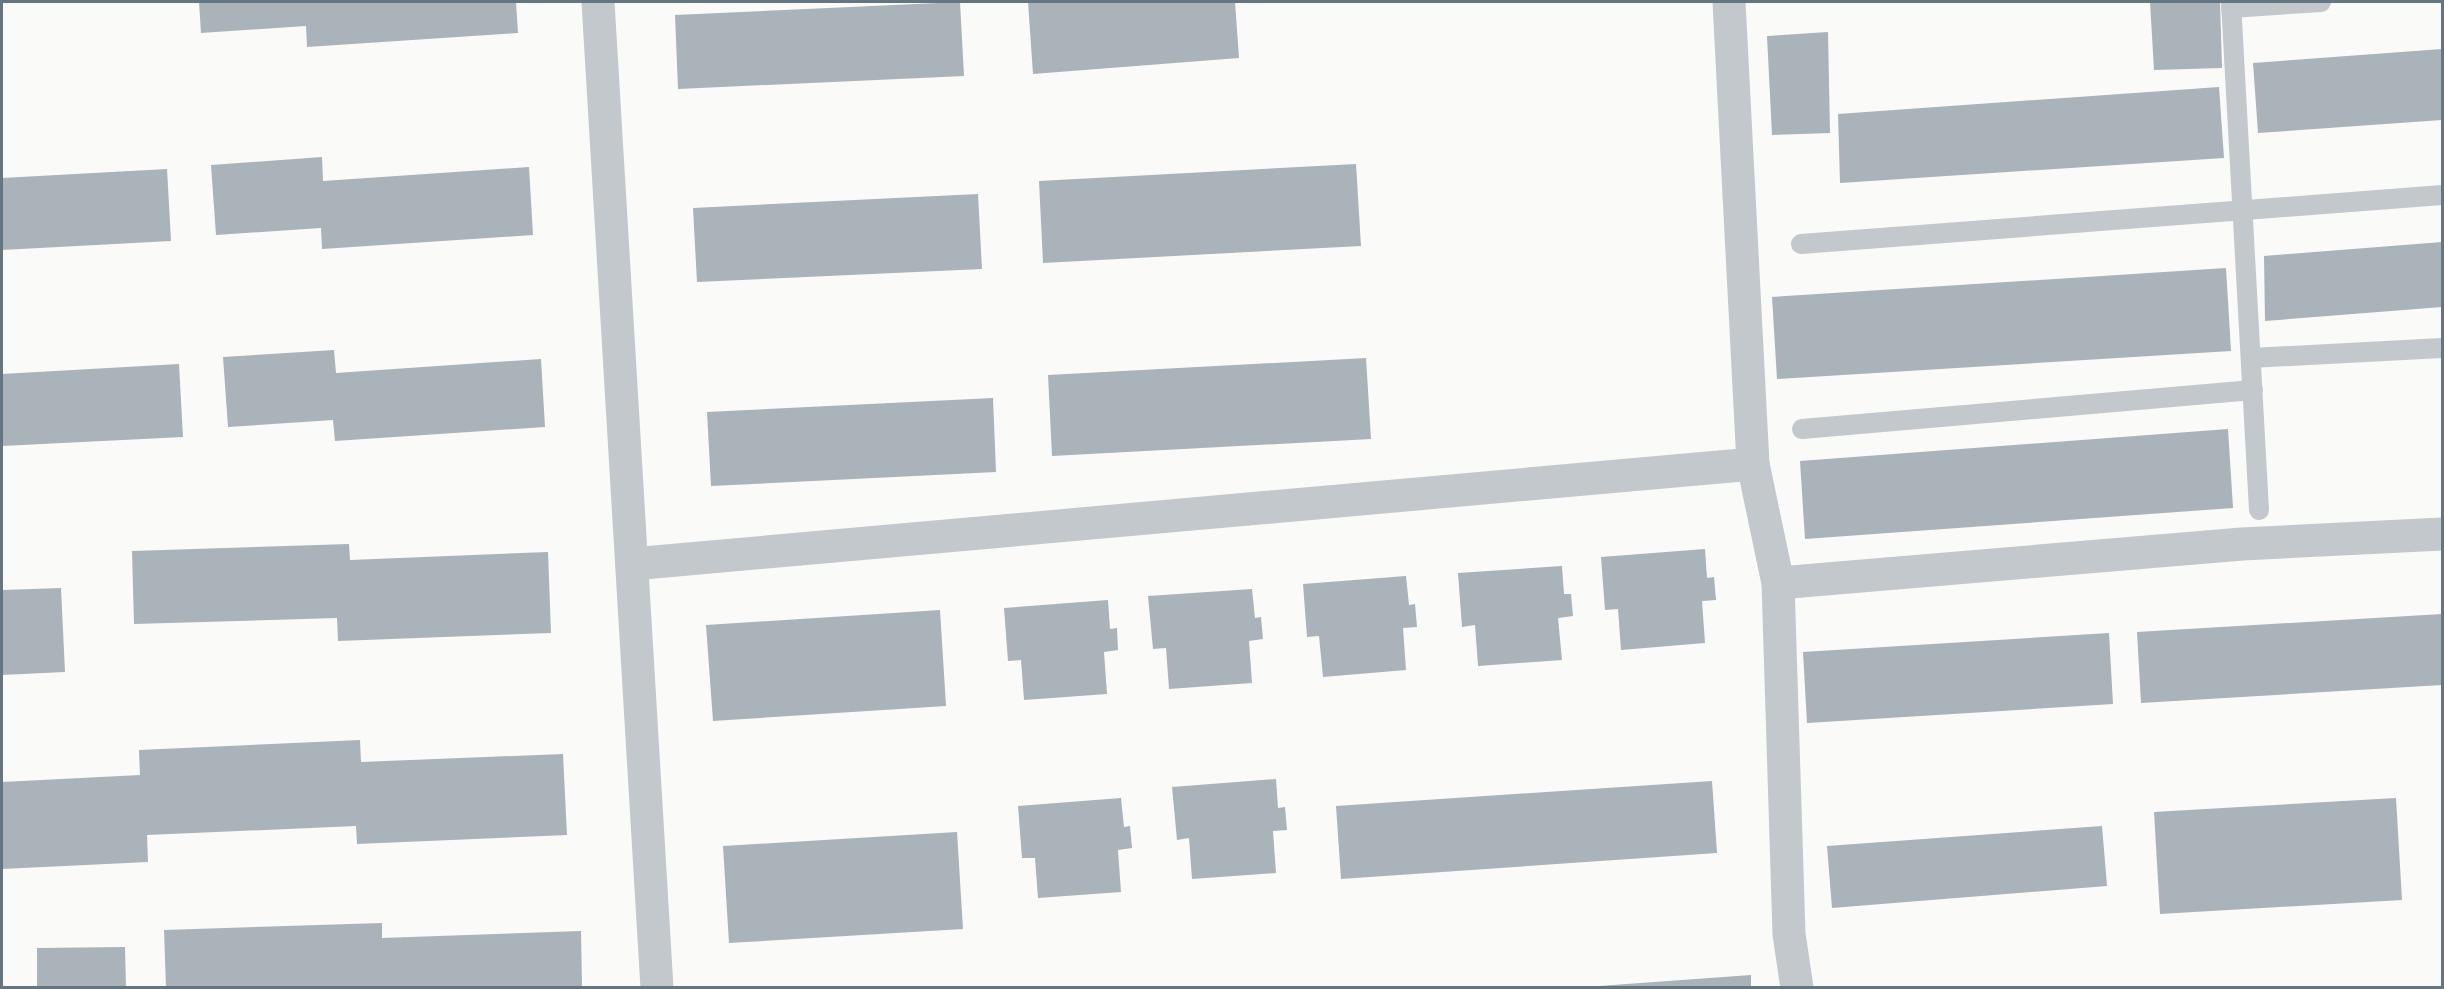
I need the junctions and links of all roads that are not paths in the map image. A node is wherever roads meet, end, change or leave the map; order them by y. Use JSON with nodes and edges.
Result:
{"nodes":[{"id":1,"x":598,"y":2,"type":"edge"},
{"id":2,"x":1729,"y":2,"type":"edge"},
{"id":3,"x":2321,"y":2,"type":"edge"},
{"id":4,"x":2231,"y":5,"type":"edge"},
{"id":5,"x":2442,"y":195,"type":"edge"},
{"id":6,"x":2243,"y":210,"type":"junction"},
{"id":7,"x":1801,"y":244,"type":"dead end"},
{"id":8,"x":2442,"y":348,"type":"edge"},
{"id":9,"x":2251,"y":358,"type":"junction"},
{"id":10,"x":2253,"y":390,"type":"junction"},
{"id":11,"x":1802,"y":429,"type":"dead end"},
{"id":12,"x":1753,"y":464,"type":"junction"},
{"id":13,"x":2259,"y":510,"type":"dead end"},
{"id":14,"x":2442,"y":534,"type":"edge"},
{"id":15,"x":632,"y":564,"type":"junction"},
{"id":16,"x":1778,"y":583,"type":"junction"},
{"id":17,"x":657,"y":987,"type":"edge"},
{"id":18,"x":1797,"y":987,"type":"edge"}],
"edges":[{"from":1,"to":15,"type":"street"},
{"from":2,"to":12,"type":"street"},
{"from":3,"to":4,"type":"lane"},
{"from":4,"to":6,"type":"lane"},
{"from":5,"to":6,"type":"lane"},
{"from":6,"to":7,"type":"lane"},
{"from":6,"to":9,"type":"lane"},
{"from":8,"to":9,"type":"lane"},
{"from":9,"to":10,"type":"lane"},
{"from":10,"to":11,"type":"lane"},
{"from":10,"to":13,"type":"lane"},
{"from":12,"to":15,"type":"street"},
{"from":12,"to":16,"type":"street"},
{"from":14,"to":16,"type":"street"},
{"from":15,"to":17,"type":"street"},
{"from":16,"to":18,"type":"street"}]}
